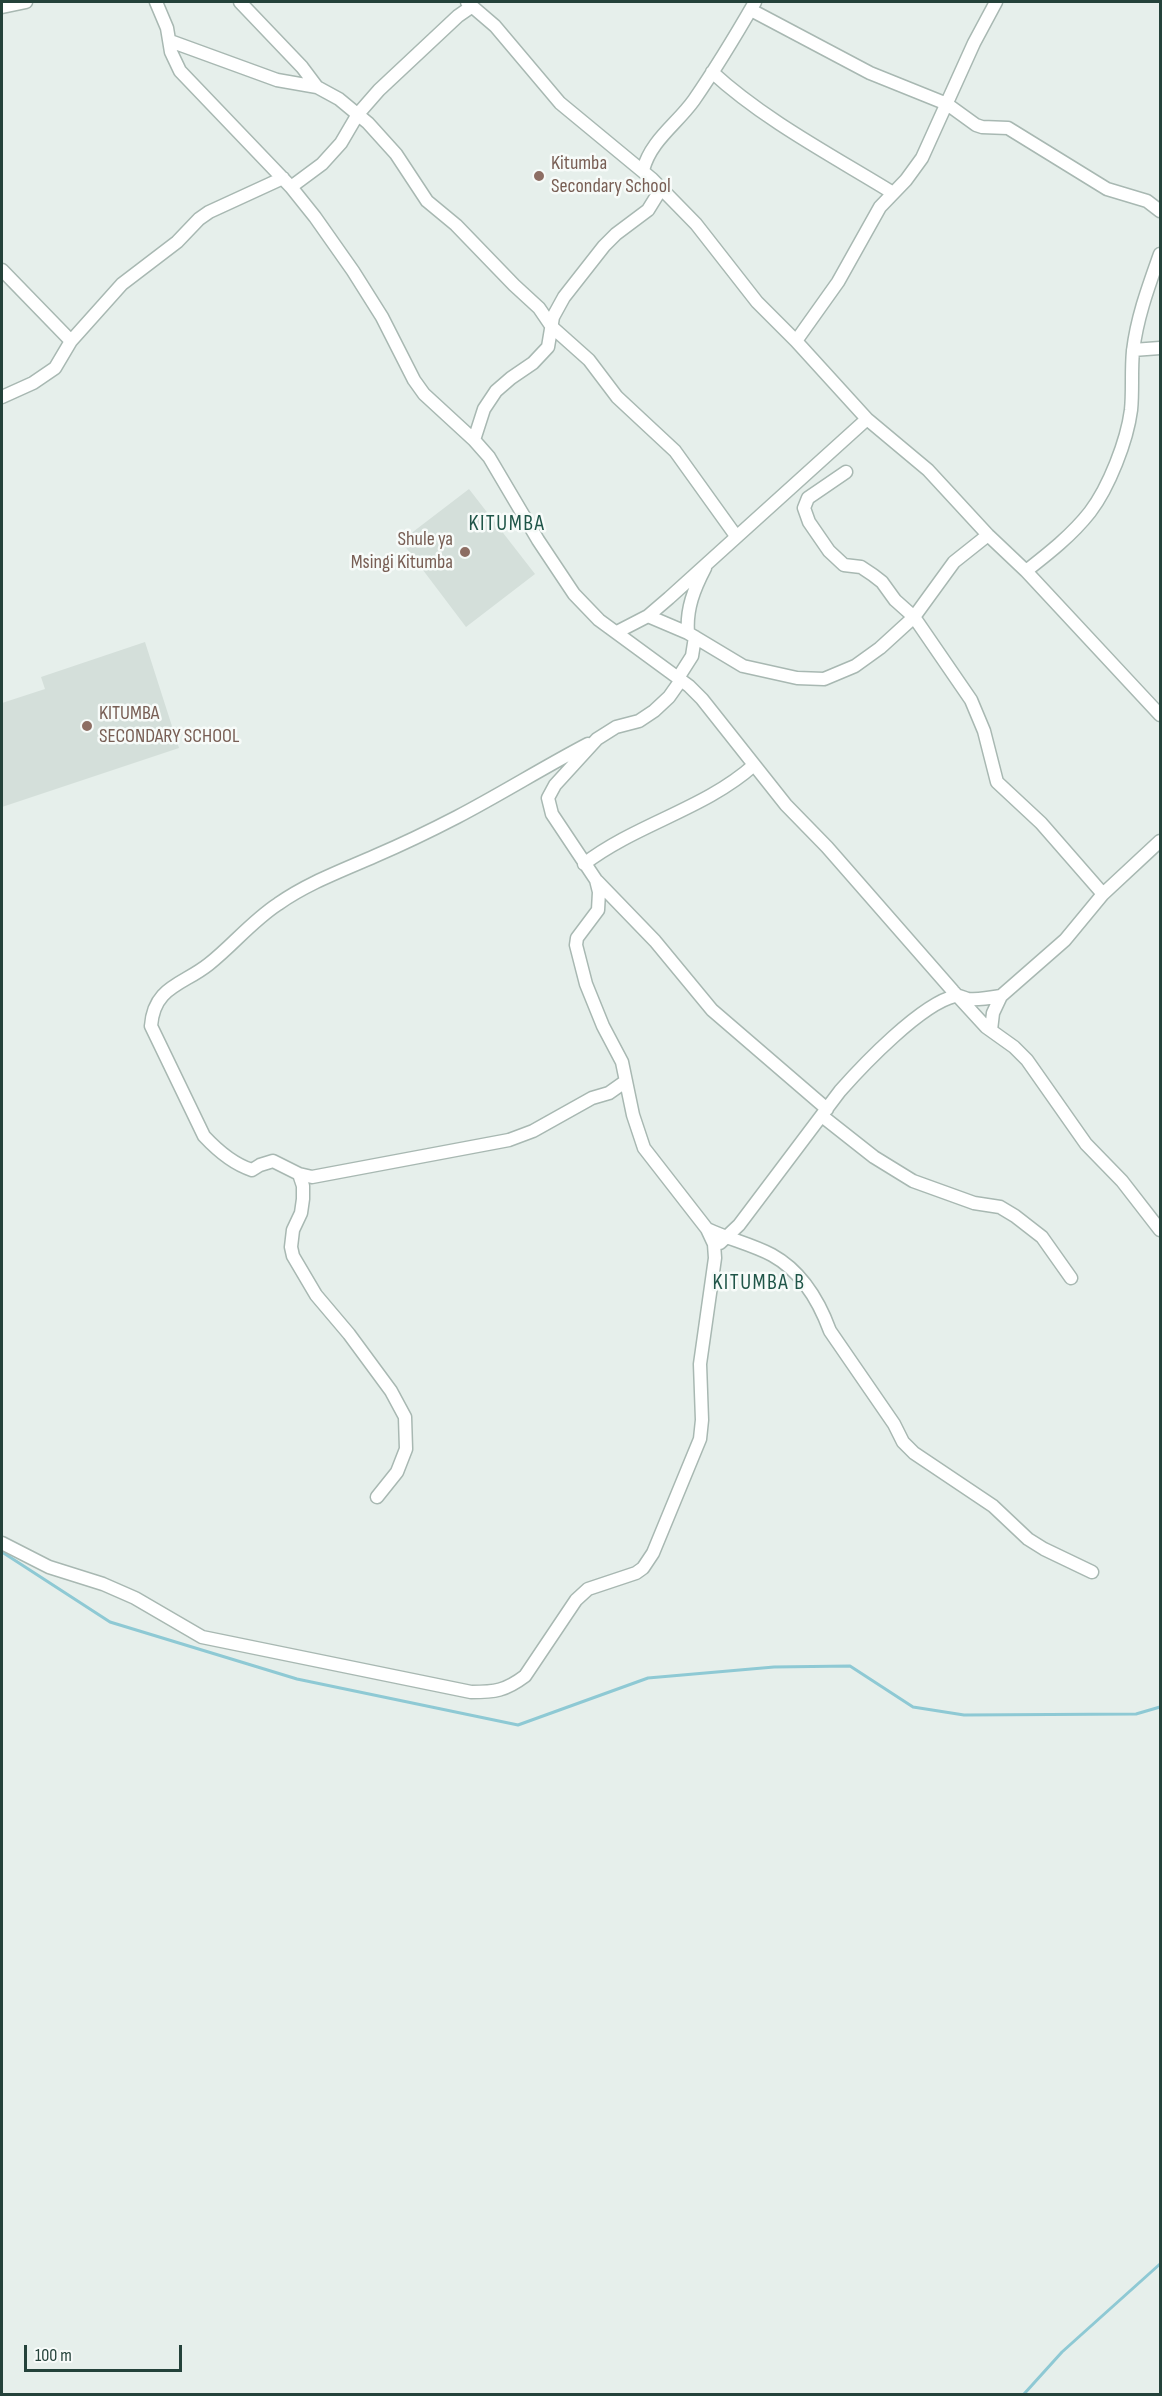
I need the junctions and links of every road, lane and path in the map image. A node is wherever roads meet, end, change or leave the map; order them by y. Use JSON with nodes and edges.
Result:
{"nodes":[{"id":1,"x":26,"y":2,"type":"edge"},
{"id":2,"x":156,"y":2,"type":"edge"},
{"id":3,"x":240,"y":2,"type":"edge"},
{"id":4,"x":996,"y":2,"type":"edge"},
{"id":5,"x":468,"y":3,"type":"edge"},
{"id":6,"x":753,"y":5,"type":"edge"},
{"id":7,"x":3,"y":10,"type":"edge"},
{"id":8,"x":170,"y":41,"type":"junction"},
{"id":9,"x":712,"y":72,"type":"junction"},
{"id":10,"x":317,"y":87,"type":"junction"},
{"id":11,"x":947,"y":104,"type":"junction"},
{"id":12,"x":358,"y":114,"type":"junction"},
{"id":13,"x":643,"y":170,"type":"junction"},
{"id":14,"x":287,"y":182,"type":"junction"},
{"id":15,"x":661,"y":189,"type":"junction"},
{"id":16,"x":893,"y":193,"type":"junction"},
{"id":17,"x":1161,"y":212,"type":"edge"},
{"id":18,"x":1161,"y":254,"type":"edge"},
{"id":19,"x":2,"y":270,"type":"edge"},
{"id":20,"x":552,"y":327,"type":"junction"},
{"id":21,"x":796,"y":340,"type":"junction"},
{"id":22,"x":71,"y":341,"type":"junction"},
{"id":23,"x":1161,"y":348,"type":"edge"},
{"id":24,"x":1133,"y":350,"type":"junction"},
{"id":25,"x":2,"y":397,"type":"edge"},
{"id":26,"x":867,"y":419,"type":"junction"},
{"id":27,"x":474,"y":440,"type":"junction"},
{"id":28,"x":846,"y":472,"type":"dead end"},
{"id":29,"x":988,"y":535,"type":"junction"},
{"id":30,"x":736,"y":536,"type":"junction"},
{"id":31,"x":708,"y":562,"type":"junction"},
{"id":32,"x":1026,"y":570,"type":"junction"},
{"id":33,"x":648,"y":616,"type":"junction"},
{"id":34,"x":914,"y":617,"type":"junction"},
{"id":35,"x":617,"y":632,"type":"junction"},
{"id":36,"x":691,"y":635,"type":"junction"},
{"id":37,"x":679,"y":679,"type":"junction"},
{"id":38,"x":1161,"y":715,"type":"edge"},
{"id":39,"x":597,"y":739,"type":"junction"},
{"id":40,"x":754,"y":765,"type":"junction"},
{"id":41,"x":1161,"y":841,"type":"edge"},
{"id":42,"x":584,"y":864,"type":"junction"},
{"id":43,"x":596,"y":880,"type":"junction"},
{"id":44,"x":1103,"y":894,"type":"junction"},
{"id":45,"x":957,"y":996,"type":"junction"},
{"id":46,"x":1001,"y":996,"type":"junction"},
{"id":47,"x":991,"y":1030,"type":"junction"},
{"id":48,"x":627,"y":1081,"type":"junction"},
{"id":49,"x":824,"y":1112,"type":"junction"},
{"id":50,"x":299,"y":1174,"type":"junction"},
{"id":51,"x":707,"y":1229,"type":"junction"},
{"id":52,"x":1161,"y":1230,"type":"edge"},
{"id":53,"x":725,"y":1238,"type":"junction"},
{"id":54,"x":715,"y":1251,"type":"junction"},
{"id":55,"x":1071,"y":1278,"type":"dead end"},
{"id":56,"x":377,"y":1497,"type":"dead end"},
{"id":57,"x":2,"y":1543,"type":"edge"},
{"id":58,"x":1092,"y":1572,"type":"dead end"}],
"edges":[{"from":1,"to":7,"type":"street"},
{"from":2,"to":8,"type":"street"},
{"from":3,"to":10,"type":"street"},
{"from":4,"to":11,"type":"street"},
{"from":5,"to":12,"type":"street"},
{"from":5,"to":13,"type":"street"},
{"from":6,"to":9,"type":"street"},
{"from":6,"to":11,"type":"street"},
{"from":8,"to":10,"type":"street"},
{"from":8,"to":14,"type":"street"},
{"from":9,"to":13,"type":"street"},
{"from":9,"to":16,"type":"street"},
{"from":10,"to":12,"type":"street"},
{"from":11,"to":16,"type":"street"},
{"from":11,"to":17,"type":"street"},
{"from":12,"to":14,"type":"street"},
{"from":12,"to":20,"type":"street"},
{"from":13,"to":15,"type":"street"},
{"from":14,"to":22,"type":"street"},
{"from":14,"to":27,"type":"street"},
{"from":15,"to":20,"type":"street"},
{"from":15,"to":21,"type":"street"},
{"from":16,"to":21,"type":"street"},
{"from":18,"to":24,"type":"street"},
{"from":19,"to":22,"type":"street"},
{"from":20,"to":27,"type":"street"},
{"from":20,"to":30,"type":"street"},
{"from":21,"to":26,"type":"street"},
{"from":22,"to":25,"type":"street"},
{"from":23,"to":24,"type":"street"},
{"from":24,"to":32,"type":"street"},
{"from":26,"to":29,"type":"street"},
{"from":26,"to":30,"type":"street"},
{"from":27,"to":35,"type":"street"},
{"from":28,"to":34,"type":"street"},
{"from":29,"to":32,"type":"street"},
{"from":29,"to":34,"type":"street"},
{"from":30,"to":31,"type":"street"},
{"from":31,"to":33,"type":"street"},
{"from":31,"to":36,"type":"street"},
{"from":32,"to":38,"type":"street"},
{"from":33,"to":35,"type":"street"},
{"from":33,"to":36,"type":"street"},
{"from":34,"to":36,"type":"street"},
{"from":34,"to":44,"type":"street"},
{"from":35,"to":37,"type":"street"},
{"from":36,"to":37,"type":"street"},
{"from":37,"to":39,"type":"street"},
{"from":37,"to":40,"type":"street"},
{"from":39,"to":42,"type":"street"},
{"from":39,"to":50,"type":"street"},
{"from":40,"to":42,"type":"street"},
{"from":40,"to":45,"type":"street"},
{"from":41,"to":44,"type":"street"},
{"from":42,"to":43,"type":"street"},
{"from":43,"to":48,"type":"street"},
{"from":43,"to":49,"type":"street"},
{"from":44,"to":46,"type":"street"},
{"from":45,"to":46,"type":"street"},
{"from":45,"to":47,"type":"street"},
{"from":45,"to":49,"type":"street"},
{"from":46,"to":47,"type":"street"},
{"from":47,"to":52,"type":"street"},
{"from":48,"to":50,"type":"street"},
{"from":48,"to":51,"type":"street"},
{"from":49,"to":53,"type":"street"},
{"from":49,"to":55,"type":"street"},
{"from":50,"to":56,"type":"street"},
{"from":51,"to":53,"type":"street"},
{"from":51,"to":54,"type":"street"},
{"from":53,"to":54,"type":"street"},
{"from":53,"to":58,"type":"street"},
{"from":54,"to":57,"type":"street"}]}
